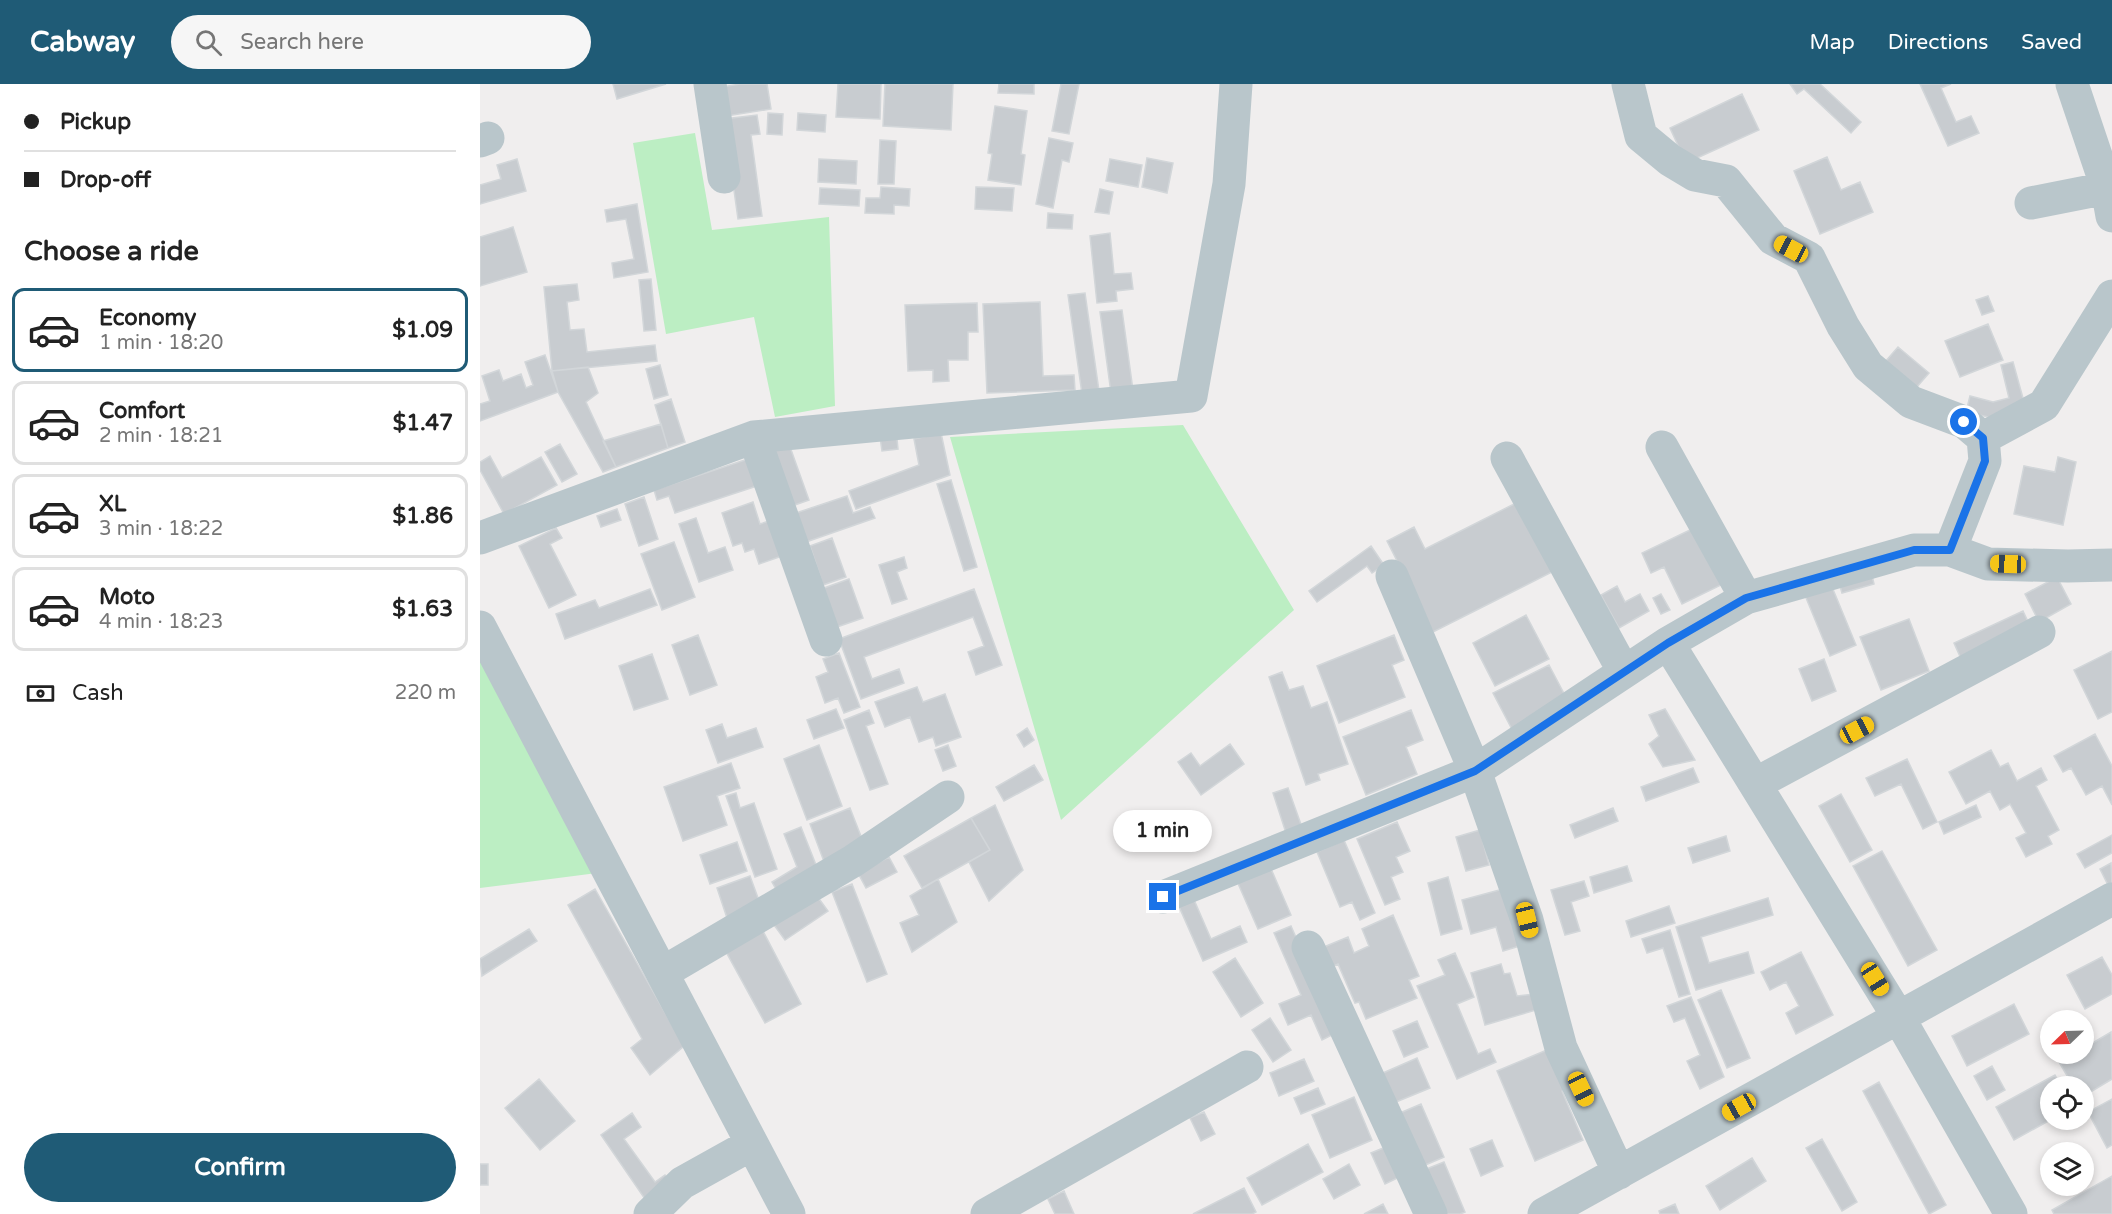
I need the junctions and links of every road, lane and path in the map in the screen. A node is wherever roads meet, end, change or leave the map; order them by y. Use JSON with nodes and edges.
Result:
{"nodes":[{"id":1,"x":710,"y":84,"type":"edge"},
{"id":2,"x":1236,"y":84,"type":"edge"},
{"id":3,"x":1628,"y":84,"type":"edge"},
{"id":4,"x":2072,"y":84,"type":"edge"},
{"id":5,"x":724,"y":177,"type":"dead end"},
{"id":6,"x":2110,"y":196,"type":"edge"},
{"id":7,"x":2031,"y":203,"type":"dead end"},
{"id":8,"x":2112,"y":296,"type":"edge"},
{"id":9,"x":754,"y":437,"type":"junction"},
{"id":10,"x":1983,"y":438,"type":"junction"},
{"id":11,"x":1662,"y":447,"type":"dead end"},
{"id":12,"x":1508,"y":458,"type":"dead end"},
{"id":13,"x":480,"y":538,"type":"edge"},
{"id":14,"x":1950,"y":550,"type":"junction"},
{"id":15,"x":2112,"y":564,"type":"edge"},
{"id":16,"x":1392,"y":576,"type":"dead end"},
{"id":17,"x":1746,"y":598,"type":"junction"},
{"id":18,"x":480,"y":627,"type":"edge"},
{"id":19,"x":2039,"y":633,"type":"dead end"},
{"id":20,"x":826,"y":640,"type":"dead end"},
{"id":21,"x":1668,"y":643,"type":"junction"},
{"id":22,"x":1624,"y":672,"type":"junction"},
{"id":23,"x":1475,"y":771,"type":"junction"},
{"id":24,"x":1755,"y":784,"type":"junction"},
{"id":25,"x":948,"y":797,"type":"dead end"},
{"id":26,"x":1163,"y":897,"type":"dead end"},
{"id":27,"x":2112,"y":899,"type":"edge"},
{"id":28,"x":1308,"y":947,"type":"dead end"},
{"id":29,"x":662,"y":973,"type":"junction"},
{"id":30,"x":1899,"y":1018,"type":"junction"},
{"id":31,"x":1247,"y":1067,"type":"dead end"},
{"id":32,"x":752,"y":1144,"type":"junction"},
{"id":33,"x":1619,"y":1173,"type":"junction"},
{"id":34,"x":650,"y":1214,"type":"edge"},
{"id":35,"x":789,"y":1214,"type":"edge"},
{"id":36,"x":987,"y":1214,"type":"edge"},
{"id":37,"x":1431,"y":1214,"type":"edge"},
{"id":38,"x":1544,"y":1214,"type":"edge"},
{"id":39,"x":2011,"y":1214,"type":"edge"}],
"edges":[{"from":1,"to":5,"type":"street"},
{"from":2,"to":9,"type":"street"},
{"from":3,"to":10,"type":"street"},
{"from":4,"to":6,"type":"street"},
{"from":6,"to":7,"type":"street"},
{"from":8,"to":10,"type":"street"},
{"from":9,"to":13,"type":"street"},
{"from":9,"to":20,"type":"street"},
{"from":10,"to":14,"type":"street"},
{"from":11,"to":17,"type":"street"},
{"from":12,"to":22,"type":"street"},
{"from":14,"to":15,"type":"street"},
{"from":14,"to":17,"type":"street"},
{"from":16,"to":23,"type":"street"},
{"from":17,"to":21,"type":"street"},
{"from":18,"to":29,"type":"street"},
{"from":19,"to":24,"type":"street"},
{"from":21,"to":22,"type":"street"},
{"from":21,"to":24,"type":"street"},
{"from":22,"to":23,"type":"street"},
{"from":23,"to":26,"type":"street"},
{"from":23,"to":33,"type":"street"},
{"from":24,"to":30,"type":"street"},
{"from":25,"to":29,"type":"street"},
{"from":27,"to":30,"type":"street"},
{"from":28,"to":37,"type":"street"},
{"from":29,"to":32,"type":"street"},
{"from":30,"to":33,"type":"street"},
{"from":30,"to":39,"type":"street"},
{"from":31,"to":36,"type":"street"},
{"from":32,"to":34,"type":"street"},
{"from":32,"to":35,"type":"street"},
{"from":33,"to":38,"type":"street"}]}
